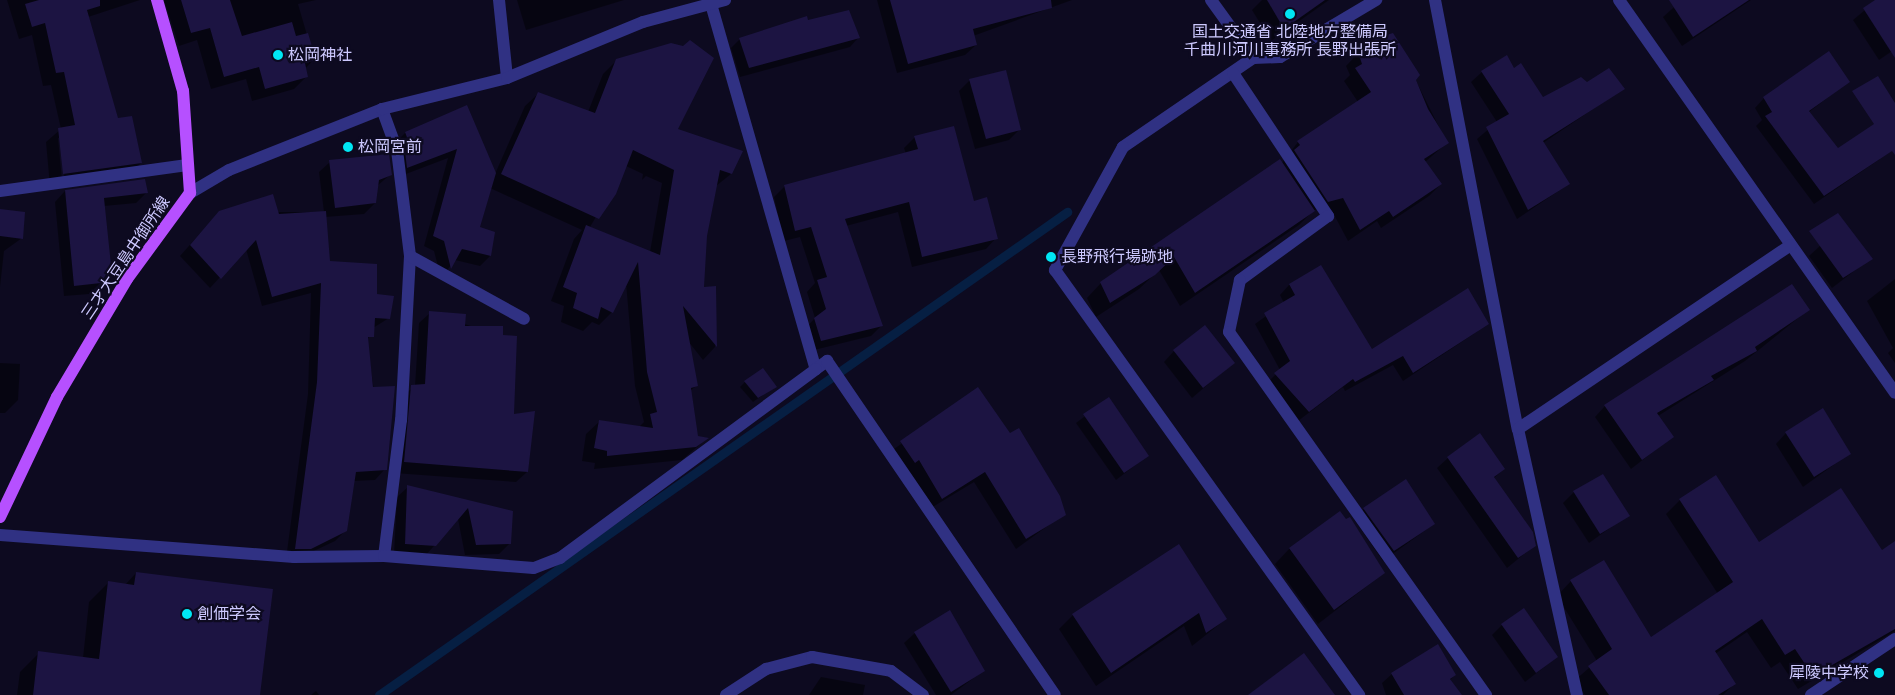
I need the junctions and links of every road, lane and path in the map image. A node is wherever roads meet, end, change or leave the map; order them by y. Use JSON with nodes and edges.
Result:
{"nodes":[{"id":1,"x":157,"y":0,"type":"edge"},
{"id":2,"x":500,"y":0,"type":"edge"},
{"id":3,"x":725,"y":0,"type":"edge"},
{"id":4,"x":1211,"y":0,"type":"edge"},
{"id":5,"x":1376,"y":0,"type":"edge"},
{"id":6,"x":1435,"y":0,"type":"edge"},
{"id":7,"x":1619,"y":0,"type":"edge"},
{"id":8,"x":711,"y":4,"type":"junction"},
{"id":9,"x":1253,"y":58,"type":"junction"},
{"id":10,"x":1233,"y":73,"type":"junction"},
{"id":11,"x":507,"y":78,"type":"junction"},
{"id":12,"x":382,"y":109,"type":"junction"},
{"id":13,"x":187,"y":165,"type":"junction"},
{"id":14,"x":0,"y":191,"type":"edge"},
{"id":15,"x":190,"y":192,"type":"junction"},
{"id":16,"x":1791,"y":245,"type":"junction"},
{"id":17,"x":410,"y":256,"type":"junction"},
{"id":18,"x":524,"y":319,"type":"dead end"},
{"id":19,"x":816,"y":369,"type":"junction"},
{"id":20,"x":1895,"y":394,"type":"edge"},
{"id":21,"x":1518,"y":429,"type":"junction"},
{"id":22,"x":0,"y":517,"type":"edge"},
{"id":23,"x":0,"y":535,"type":"edge"},
{"id":24,"x":384,"y":556,"type":"junction"},
{"id":25,"x":1895,"y":639,"type":"edge"},
{"id":26,"x":726,"y":695,"type":"edge"},
{"id":27,"x":923,"y":695,"type":"edge"},
{"id":28,"x":1055,"y":695,"type":"edge"},
{"id":29,"x":1359,"y":695,"type":"edge"},
{"id":30,"x":1486,"y":695,"type":"edge"},
{"id":31,"x":1577,"y":695,"type":"edge"},
{"id":32,"x":1811,"y":695,"type":"edge"}],
"edges":[{"from":1,"to":13,"type":"main road","name":"三才大豆島中御所線"},
{"from":2,"to":11,"type":"street"},
{"from":3,"to":8,"type":"street"},
{"from":4,"to":9,"type":"street"},
{"from":5,"to":9,"type":"street"},
{"from":6,"to":21,"type":"street"},
{"from":7,"to":16,"type":"street"},
{"from":8,"to":11,"type":"street"},
{"from":8,"to":19,"type":"street"},
{"from":9,"to":10,"type":"street"},
{"from":10,"to":29,"type":"street"},
{"from":10,"to":30,"type":"street"},
{"from":11,"to":12,"type":"street"},
{"from":12,"to":15,"type":"street"},
{"from":12,"to":17,"type":"street"},
{"from":13,"to":14,"type":"street"},
{"from":13,"to":15,"type":"main road","name":"三才大豆島中御所線"},
{"from":15,"to":22,"type":"main road","name":"三才大豆島中御所線"},
{"from":16,"to":20,"type":"street"},
{"from":16,"to":21,"type":"street"},
{"from":17,"to":18,"type":"street"},
{"from":17,"to":24,"type":"street"},
{"from":19,"to":24,"type":"street"},
{"from":19,"to":28,"type":"street"},
{"from":21,"to":31,"type":"street"},
{"from":23,"to":24,"type":"street"},
{"from":25,"to":32,"type":"street"},
{"from":26,"to":27,"type":"street"}]}
